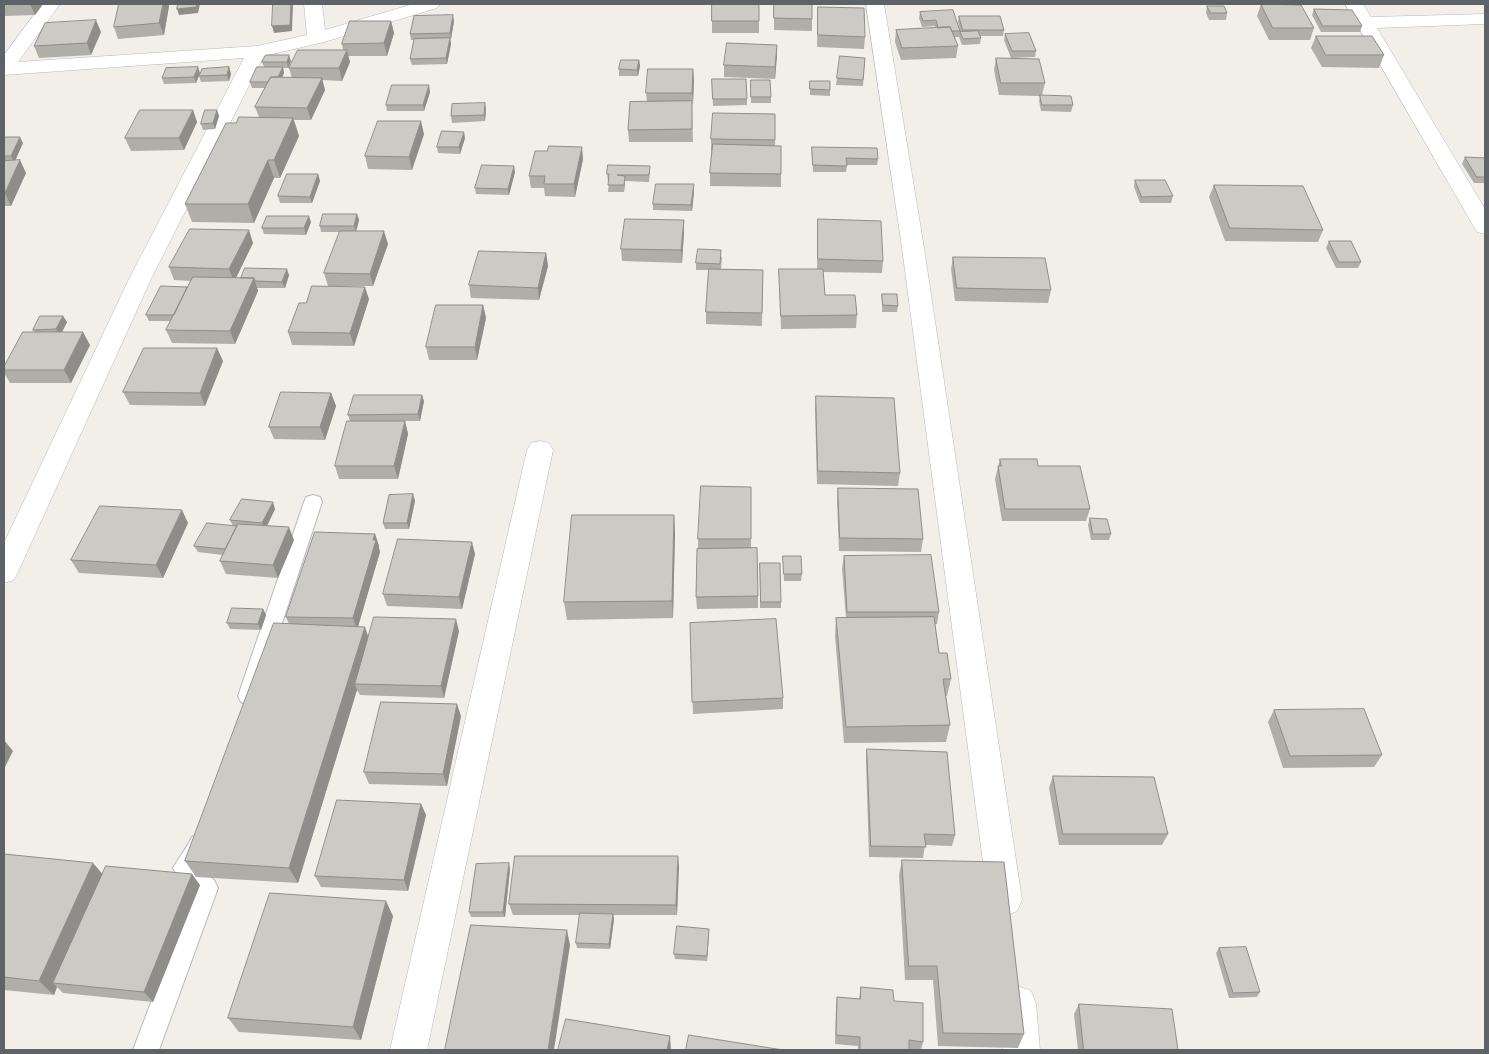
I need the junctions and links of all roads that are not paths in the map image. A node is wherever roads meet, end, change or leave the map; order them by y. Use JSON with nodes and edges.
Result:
{"nodes":[{"id":1,"x":52,"y":4,"type":"edge"},
{"id":2,"x":313,"y":4,"type":"edge"},
{"id":3,"x":431,"y":4,"type":"edge"},
{"id":4,"x":875,"y":4,"type":"edge"},
{"id":5,"x":1354,"y":4,"type":"edge"},
{"id":6,"x":1485,"y":19,"type":"edge"},
{"id":7,"x":1366,"y":23,"type":"junction"},
{"id":8,"x":317,"y":38,"type":"junction"},
{"id":9,"x":258,"y":52,"type":"junction"},
{"id":10,"x":4,"y":68,"type":"edge"},
{"id":11,"x":1485,"y":226,"type":"edge"},
{"id":12,"x":540,"y":450,"type":"dead end"},
{"id":13,"x":313,"y":502,"type":"dead end"},
{"id":14,"x":4,"y":572,"type":"edge"},
{"id":15,"x":241,"y":718,"type":"edge"},
{"id":16,"x":207,"y":821,"type":"edge"},
{"id":17,"x":1008,"y":927,"type":"edge"},
{"id":18,"x":1016,"y":976,"type":"edge"},
{"id":19,"x":146,"y":1050,"type":"edge"},
{"id":20,"x":408,"y":1050,"type":"edge"},
{"id":21,"x":1022,"y":1050,"type":"edge"}],
"edges":[{"from":1,"to":10,"type":"street"},
{"from":2,"to":8,"type":"street"},
{"from":3,"to":8,"type":"street"},
{"from":4,"to":17,"type":"street"},
{"from":5,"to":7,"type":"street"},
{"from":6,"to":7,"type":"street"},
{"from":7,"to":11,"type":"street"},
{"from":8,"to":9,"type":"street"},
{"from":9,"to":10,"type":"street"},
{"from":9,"to":14,"type":"street"},
{"from":12,"to":20,"type":"street"},
{"from":13,"to":15,"type":"lane"},
{"from":16,"to":19,"type":"lane"},
{"from":18,"to":21,"type":"street"}]}
